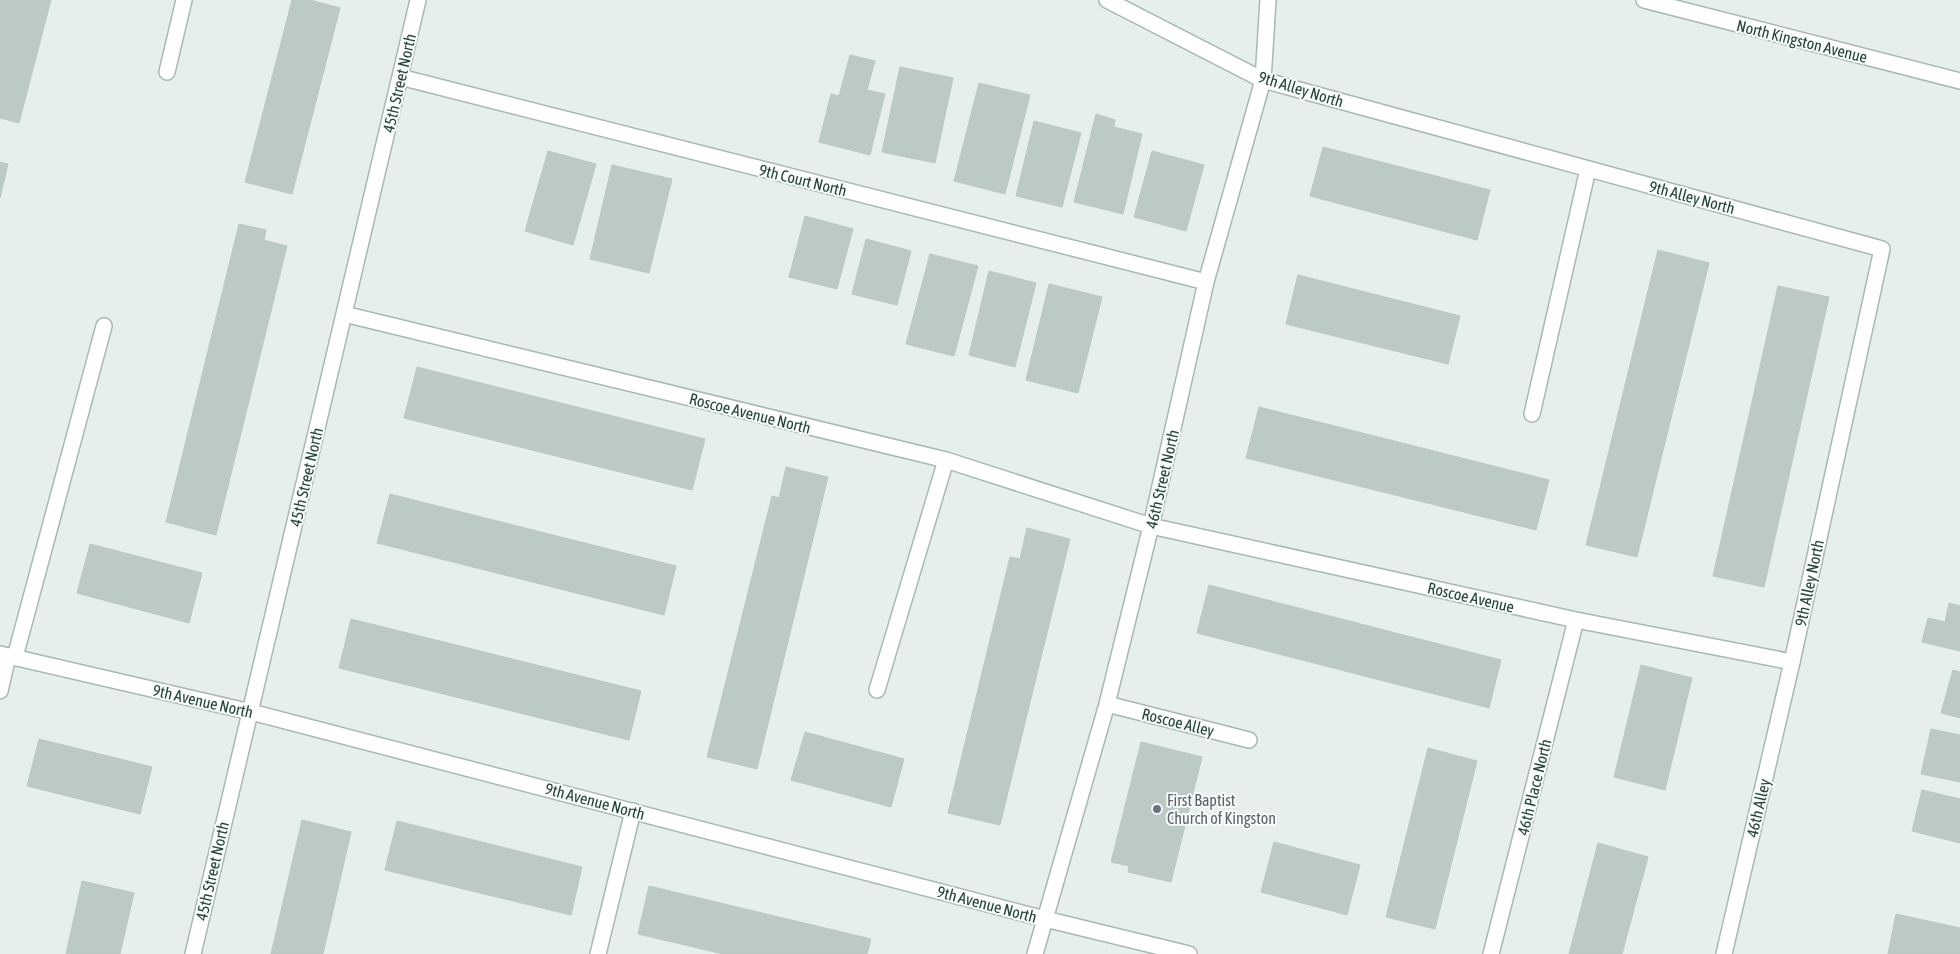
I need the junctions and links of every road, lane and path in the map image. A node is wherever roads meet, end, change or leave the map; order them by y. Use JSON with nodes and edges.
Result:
{"nodes":[{"id":1,"x":184,"y":0,"type":"edge"},
{"id":2,"x":418,"y":0,"type":"edge"},
{"id":3,"x":1106,"y":0,"type":"edge"},
{"id":4,"x":1268,"y":0,"type":"edge"},
{"id":5,"x":1644,"y":0,"type":"edge"},
{"id":6,"x":167,"y":72,"type":"dead end"},
{"id":7,"x":400,"y":77,"type":"junction"},
{"id":8,"x":1262,"y":80,"type":"junction"},
{"id":9,"x":1960,"y":81,"type":"edge"},
{"id":10,"x":1588,"y":169,"type":"junction"},
{"id":11,"x":1206,"y":282,"type":"junction"},
{"id":12,"x":344,"y":314,"type":"junction"},
{"id":13,"x":104,"y":326,"type":"dead end"},
{"id":14,"x":1532,"y":414,"type":"dead end"},
{"id":15,"x":946,"y":460,"type":"junction"},
{"id":16,"x":1151,"y":526,"type":"junction"},
{"id":17,"x":1576,"y":620,"type":"junction"},
{"id":18,"x":8,"y":656,"type":"edge"},
{"id":19,"x":1792,"y":662,"type":"junction"},
{"id":20,"x":877,"y":690,"type":"dead end"},
{"id":21,"x":0,"y":691,"type":"edge"},
{"id":22,"x":1107,"y":704,"type":"junction"},
{"id":23,"x":251,"y":712,"type":"junction"},
{"id":24,"x":1249,"y":740,"type":"dead end"},
{"id":25,"x":633,"y":811,"type":"junction"},
{"id":26,"x":1045,"y":919,"type":"junction"},
{"id":27,"x":1183,"y":953,"type":"edge"},
{"id":28,"x":193,"y":954,"type":"edge"},
{"id":29,"x":598,"y":954,"type":"edge"},
{"id":30,"x":1035,"y":954,"type":"edge"},
{"id":31,"x":1491,"y":954,"type":"edge"},
{"id":32,"x":1724,"y":954,"type":"edge"}],
"edges":[{"from":1,"to":6,"type":"street"},
{"from":2,"to":7,"type":"street","name":"45th Street North"},
{"from":3,"to":8,"type":"street","name":"9th Alley North"},
{"from":4,"to":8,"type":"street","name":"46th Street North"},
{"from":5,"to":9,"type":"street","name":"North Kingston Avenue"},
{"from":7,"to":11,"type":"street","name":"9th Court North"},
{"from":7,"to":12,"type":"street","name":"45th Street North"},
{"from":8,"to":10,"type":"street","name":"9th Alley North"},
{"from":8,"to":11,"type":"street","name":"46th Street North"},
{"from":10,"to":14,"type":"street"},
{"from":10,"to":19,"type":"street","name":"9th Alley North"},
{"from":11,"to":16,"type":"street","name":"46th Street North"},
{"from":12,"to":15,"type":"street","name":"Roscoe Avenue North"},
{"from":12,"to":23,"type":"street","name":"45th Street North"},
{"from":13,"to":18,"type":"street"},
{"from":15,"to":16,"type":"street","name":"Roscoe Avenue North"},
{"from":15,"to":20,"type":"street"},
{"from":16,"to":17,"type":"street","name":"Roscoe Avenue"},
{"from":16,"to":22,"type":"street","name":"46th Street North"},
{"from":17,"to":19,"type":"street","name":"Roscoe Avenue"},
{"from":17,"to":31,"type":"street","name":"46th Place North"},
{"from":18,"to":21,"type":"street"},
{"from":18,"to":23,"type":"street","name":"9th Avenue North"},
{"from":19,"to":32,"type":"street","name":"46th Alley"},
{"from":22,"to":24,"type":"street","name":"Roscoe Alley"},
{"from":22,"to":26,"type":"street","name":"46th Street North"},
{"from":23,"to":25,"type":"street","name":"9th Avenue North"},
{"from":23,"to":28,"type":"street","name":"45th Street North"},
{"from":25,"to":26,"type":"street","name":"9th Avenue North"},
{"from":25,"to":29,"type":"street"},
{"from":26,"to":27,"type":"street","name":"9th Avenue North"},
{"from":26,"to":30,"type":"street","name":"46th Street North"}]}
